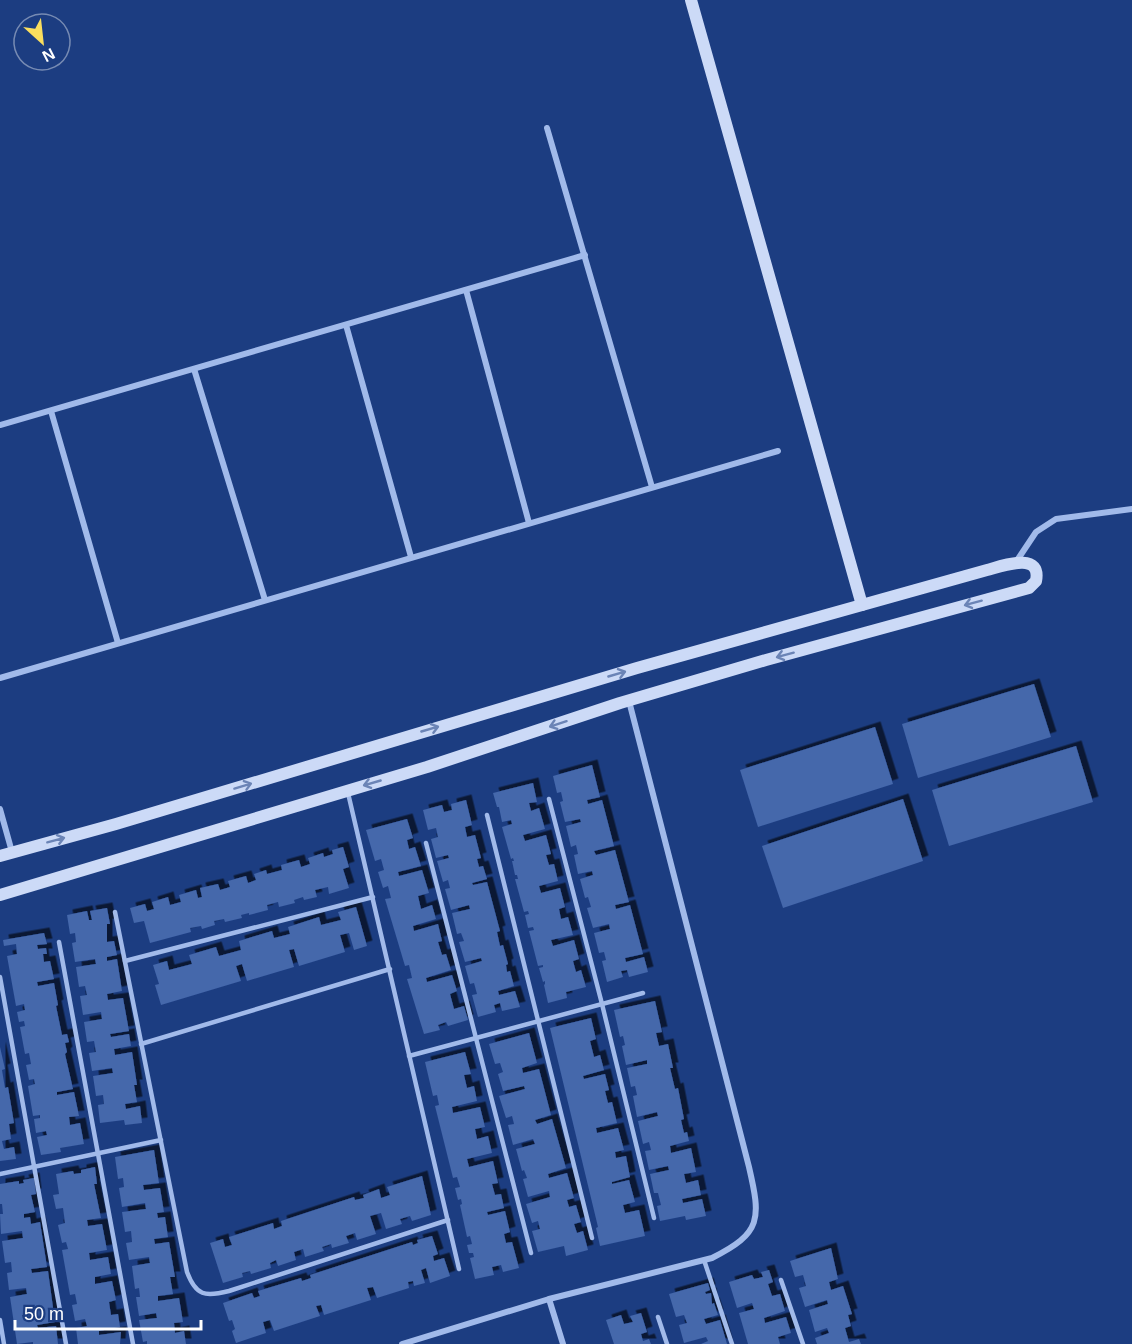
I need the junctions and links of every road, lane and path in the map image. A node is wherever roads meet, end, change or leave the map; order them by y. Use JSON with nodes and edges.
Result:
{"nodes":[{"id":1,"x":691,"y":0,"type":"edge"},
{"id":2,"x":547,"y":128,"type":"dead end"},
{"id":3,"x":585,"y":255,"type":"junction"},
{"id":4,"x":465,"y":290,"type":"junction"},
{"id":5,"x":346,"y":325,"type":"junction"},
{"id":6,"x":194,"y":369,"type":"junction"},
{"id":7,"x":51,"y":411,"type":"junction"},
{"id":8,"x":0,"y":426,"type":"edge"},
{"id":9,"x":778,"y":451,"type":"dead end"},
{"id":10,"x":652,"y":488,"type":"junction"},
{"id":11,"x":1132,"y":509,"type":"edge"},
{"id":12,"x":529,"y":523,"type":"junction"},
{"id":13,"x":411,"y":557,"type":"junction"},
{"id":14,"x":1015,"y":563,"type":"junction"},
{"id":15,"x":265,"y":600,"type":"junction"},
{"id":16,"x":862,"y":605,"type":"junction"},
{"id":17,"x":118,"y":643,"type":"junction"},
{"id":18,"x":0,"y":678,"type":"edge"},
{"id":19,"x":629,"y":701,"type":"junction"},
{"id":20,"x":347,"y":790,"type":"junction"},
{"id":21,"x":549,"y":799,"type":"dead end"},
{"id":22,"x":0,"y":809,"type":"edge"},
{"id":23,"x":487,"y":815,"type":"dead end"},
{"id":24,"x":426,"y":843,"type":"dead end"},
{"id":25,"x":6,"y":854,"type":"edge"},
{"id":26,"x":0,"y":895,"type":"edge"},
{"id":27,"x":373,"y":897,"type":"junction"},
{"id":28,"x":115,"y":912,"type":"dead end"},
{"id":29,"x":59,"y":942,"type":"dead end"},
{"id":30,"x":125,"y":961,"type":"junction"},
{"id":31,"x":390,"y":969,"type":"junction"},
{"id":32,"x":0,"y":977,"type":"edge"},
{"id":33,"x":643,"y":993,"type":"dead end"},
{"id":34,"x":602,"y":1004,"type":"junction"},
{"id":35,"x":538,"y":1022,"type":"junction"},
{"id":36,"x":477,"y":1038,"type":"junction"},
{"id":37,"x":141,"y":1044,"type":"junction"},
{"id":38,"x":409,"y":1056,"type":"junction"},
{"id":39,"x":161,"y":1140,"type":"junction"},
{"id":40,"x":97,"y":1153,"type":"junction"},
{"id":41,"x":35,"y":1166,"type":"junction"},
{"id":42,"x":0,"y":1174,"type":"edge"},
{"id":43,"x":654,"y":1218,"type":"dead end"},
{"id":44,"x":448,"y":1220,"type":"junction"},
{"id":45,"x":592,"y":1238,"type":"dead end"},
{"id":46,"x":531,"y":1253,"type":"dead end"},
{"id":47,"x":704,"y":1260,"type":"junction"},
{"id":48,"x":459,"y":1269,"type":"dead end"},
{"id":49,"x":781,"y":1280,"type":"dead end"},
{"id":50,"x":549,"y":1299,"type":"junction"},
{"id":51,"x":658,"y":1317,"type":"dead end"},
{"id":52,"x":0,"y":1320,"type":"edge"},
{"id":53,"x":4,"y":1344,"type":"edge"},
{"id":54,"x":66,"y":1344,"type":"edge"},
{"id":55,"x":133,"y":1344,"type":"edge"},
{"id":56,"x":402,"y":1344,"type":"edge"},
{"id":57,"x":563,"y":1344,"type":"edge"},
{"id":58,"x":667,"y":1344,"type":"edge"},
{"id":59,"x":732,"y":1344,"type":"edge"},
{"id":60,"x":802,"y":1344,"type":"edge"}],
"edges":[{"from":1,"to":16,"type":"street"},
{"from":2,"to":3,"type":"street"},
{"from":3,"to":4,"type":"street"},
{"from":3,"to":10,"type":"street"},
{"from":4,"to":5,"type":"street"},
{"from":4,"to":12,"type":"street"},
{"from":5,"to":6,"type":"street"},
{"from":5,"to":13,"type":"street"},
{"from":6,"to":7,"type":"street"},
{"from":6,"to":15,"type":"street"},
{"from":7,"to":8,"type":"street"},
{"from":7,"to":17,"type":"street"},
{"from":9,"to":10,"type":"street"},
{"from":10,"to":12,"type":"street"},
{"from":11,"to":14,"type":"street"},
{"from":12,"to":13,"type":"street"},
{"from":13,"to":15,"type":"street"},
{"from":14,"to":16,"type":"street"},
{"from":14,"to":19,"type":"street","one_way":true},
{"from":15,"to":17,"type":"street"},
{"from":25,"to":16,"type":"street","one_way":true},
{"from":17,"to":18,"type":"street"},
{"from":19,"to":20,"type":"street","one_way":true},
{"from":19,"to":47,"type":"street"},
{"from":20,"to":26,"type":"street"},
{"from":20,"to":27,"type":"lane"},
{"from":21,"to":34,"type":"lane"},
{"from":22,"to":25,"type":"street"},
{"from":23,"to":35,"type":"lane"},
{"from":24,"to":36,"type":"lane"},
{"from":27,"to":30,"type":"lane"},
{"from":27,"to":31,"type":"lane"},
{"from":28,"to":30,"type":"lane"},
{"from":29,"to":40,"type":"lane"},
{"from":30,"to":37,"type":"lane"},
{"from":31,"to":37,"type":"lane"},
{"from":31,"to":38,"type":"lane"},
{"from":32,"to":41,"type":"lane"},
{"from":33,"to":34,"type":"lane"},
{"from":34,"to":35,"type":"lane"},
{"from":34,"to":43,"type":"lane"},
{"from":35,"to":36,"type":"lane"},
{"from":35,"to":45,"type":"lane"},
{"from":36,"to":38,"type":"lane"},
{"from":36,"to":46,"type":"lane"},
{"from":37,"to":39,"type":"lane"},
{"from":38,"to":44,"type":"lane"},
{"from":39,"to":40,"type":"lane"},
{"from":39,"to":44,"type":"lane"},
{"from":40,"to":41,"type":"lane"},
{"from":40,"to":55,"type":"lane"},
{"from":41,"to":42,"type":"lane"},
{"from":41,"to":54,"type":"lane"},
{"from":44,"to":48,"type":"lane"},
{"from":47,"to":50,"type":"street"},
{"from":47,"to":59,"type":"lane"},
{"from":49,"to":60,"type":"lane"},
{"from":50,"to":56,"type":"street"},
{"from":50,"to":57,"type":"street"},
{"from":51,"to":58,"type":"lane"},
{"from":52,"to":53,"type":"lane"}]}
